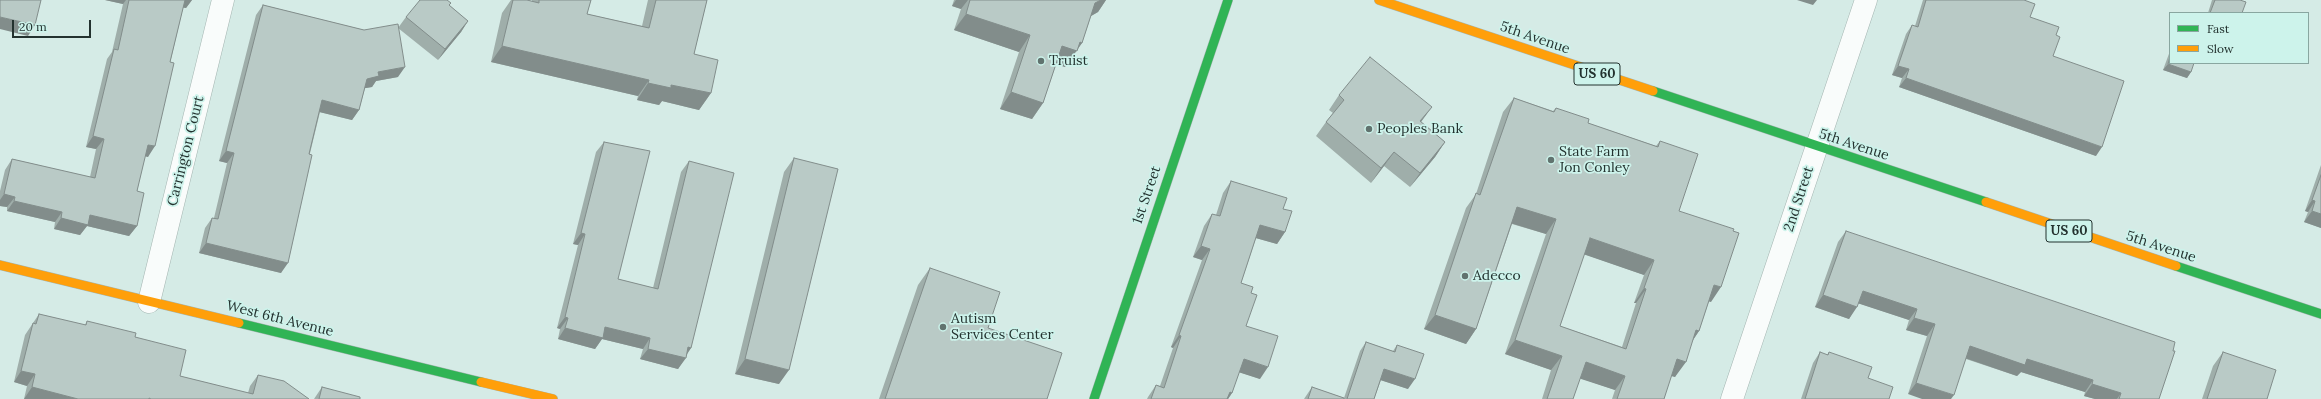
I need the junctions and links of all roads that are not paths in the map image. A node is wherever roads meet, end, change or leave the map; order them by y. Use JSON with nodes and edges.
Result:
{"nodes":[{"id":1,"x":223,"y":0,"type":"edge"},
{"id":2,"x":1228,"y":0,"type":"edge"},
{"id":3,"x":1379,"y":0,"type":"edge"},
{"id":4,"x":1866,"y":0,"type":"edge"},
{"id":5,"x":1816,"y":147,"type":"junction"},
{"id":6,"x":0,"y":265,"type":"edge"},
{"id":7,"x":149,"y":302,"type":"junction"},
{"id":8,"x":2321,"y":314,"type":"edge"},
{"id":9,"x":553,"y":399,"type":"edge"},
{"id":10,"x":1094,"y":399,"type":"edge"},
{"id":11,"x":1732,"y":399,"type":"edge"}],
"edges":[{"from":1,"to":7,"type":"street","name":"Carrington Court"},
{"from":2,"to":10,"type":"street","name":"1st Street"},
{"from":3,"to":5,"type":"street","name":"5th Avenue","number":"US 60"},
{"from":4,"to":5,"type":"street","name":"2nd Street"},
{"from":5,"to":8,"type":"street","name":"5th Avenue","number":"US 60"},
{"from":5,"to":11,"type":"street","name":"2nd Street"},
{"from":6,"to":7,"type":"street","name":"West 6th Avenue"},
{"from":7,"to":9,"type":"street","name":"West 6th Avenue"}]}
